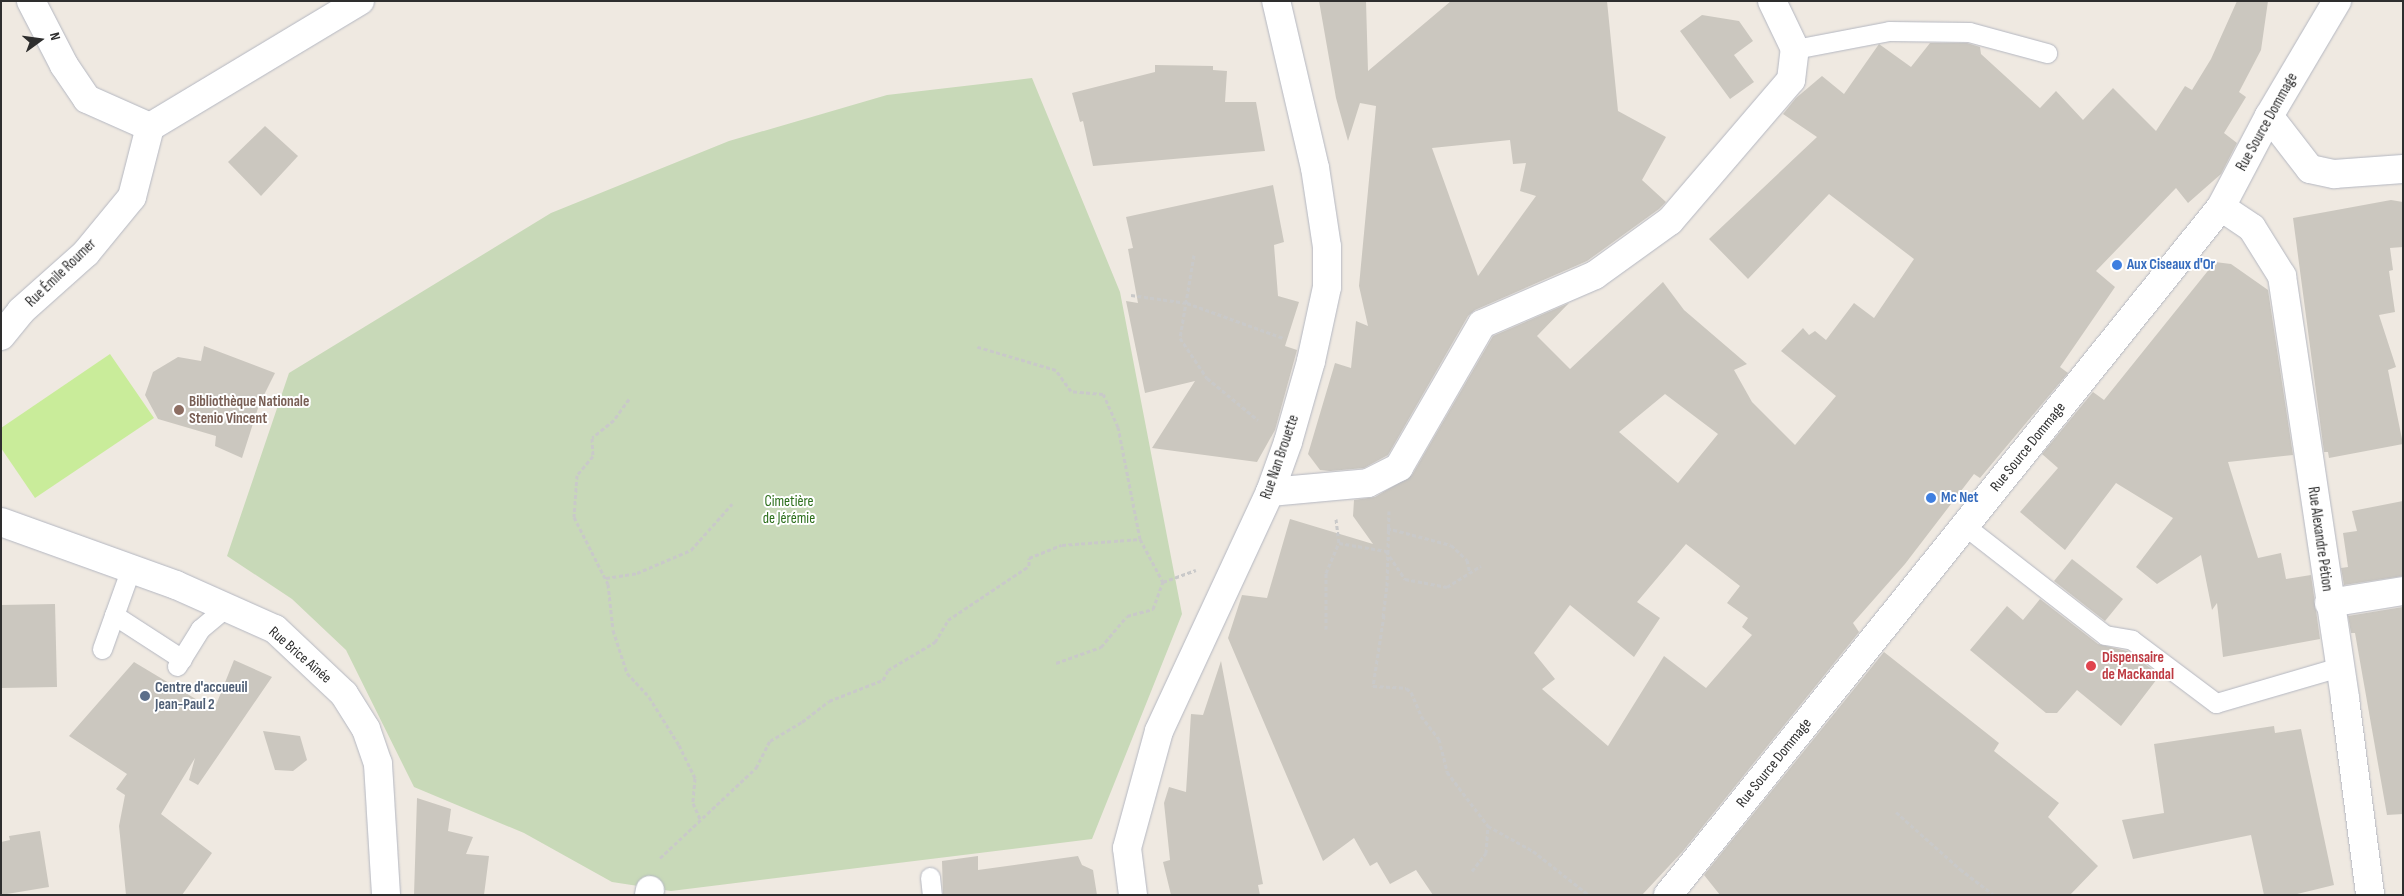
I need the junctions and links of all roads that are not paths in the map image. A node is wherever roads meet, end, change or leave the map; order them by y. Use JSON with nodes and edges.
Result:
{"nodes":[{"id":1,"x":31,"y":1,"type":"edge"},
{"id":2,"x":330,"y":1,"type":"edge"},
{"id":3,"x":360,"y":1,"type":"edge"},
{"id":4,"x":1276,"y":1,"type":"edge"},
{"id":5,"x":1772,"y":1,"type":"edge"},
{"id":6,"x":2337,"y":1,"type":"edge"},
{"id":7,"x":297,"y":40,"type":"junction"},
{"id":8,"x":1795,"y":49,"type":"junction"},
{"id":9,"x":2047,"y":53,"type":"dead end"},
{"id":10,"x":2269,"y":116,"type":"junction"},
{"id":11,"x":150,"y":127,"type":"junction"},
{"id":12,"x":2403,"y":169,"type":"edge"},
{"id":13,"x":2221,"y":207,"type":"junction"},
{"id":14,"x":1,"y":336,"type":"edge"},
{"id":15,"x":1270,"y":492,"type":"junction"},
{"id":16,"x":1,"y":522,"type":"edge"},
{"id":17,"x":1965,"y":526,"type":"junction"},
{"id":18,"x":131,"y":568,"type":"junction"},
{"id":19,"x":2403,"y":591,"type":"edge"},
{"id":20,"x":2329,"y":603,"type":"junction"},
{"id":21,"x":226,"y":607,"type":"junction"},
{"id":22,"x":114,"y":615,"type":"junction"},
{"id":23,"x":102,"y":648,"type":"dead end"},
{"id":24,"x":2339,"y":667,"type":"junction"},
{"id":25,"x":386,"y":895,"type":"edge"},
{"id":26,"x":1133,"y":895,"type":"edge"},
{"id":27,"x":1668,"y":895,"type":"edge"},
{"id":28,"x":2370,"y":895,"type":"edge"}],
"edges":[{"from":1,"to":11,"type":"street"},
{"from":2,"to":7,"type":"street"},
{"from":3,"to":7,"type":"street"},
{"from":4,"to":15,"type":"street","name":"Rue Nan Brouette"},
{"from":5,"to":8,"type":"street"},
{"from":6,"to":10,"type":"street","name":"Rue Source Dommage"},
{"from":7,"to":11,"type":"street"},
{"from":8,"to":9,"type":"lane"},
{"from":8,"to":15,"type":"street"},
{"from":10,"to":12,"type":"street"},
{"from":10,"to":13,"type":"street","name":"Rue Source Dommage"},
{"from":11,"to":14,"type":"street","name":"Rue Émile Roumer"},
{"from":13,"to":17,"type":"street","name":"Rue Source Dommage"},
{"from":13,"to":20,"type":"street","name":"Rue Alexandre Pétion"},
{"from":15,"to":26,"type":"street","name":"Rue Nan Brouette"},
{"from":16,"to":18,"type":"street","name":"Rue Brice Aînée"},
{"from":17,"to":24,"type":"lane"},
{"from":17,"to":27,"type":"street","name":"Rue Source Dommage"},
{"from":18,"to":21,"type":"street","name":"Rue Brice Aînée"},
{"from":18,"to":22,"type":"lane"},
{"from":19,"to":20,"type":"street"},
{"from":20,"to":24,"type":"street","name":"Rue Alexandre Pétion"},
{"from":21,"to":22,"type":"lane"},
{"from":21,"to":25,"type":"street","name":"Rue Brice Aînée"},
{"from":22,"to":23,"type":"lane"},
{"from":24,"to":28,"type":"street","name":"Rue Alexandre Pétion"}]}
